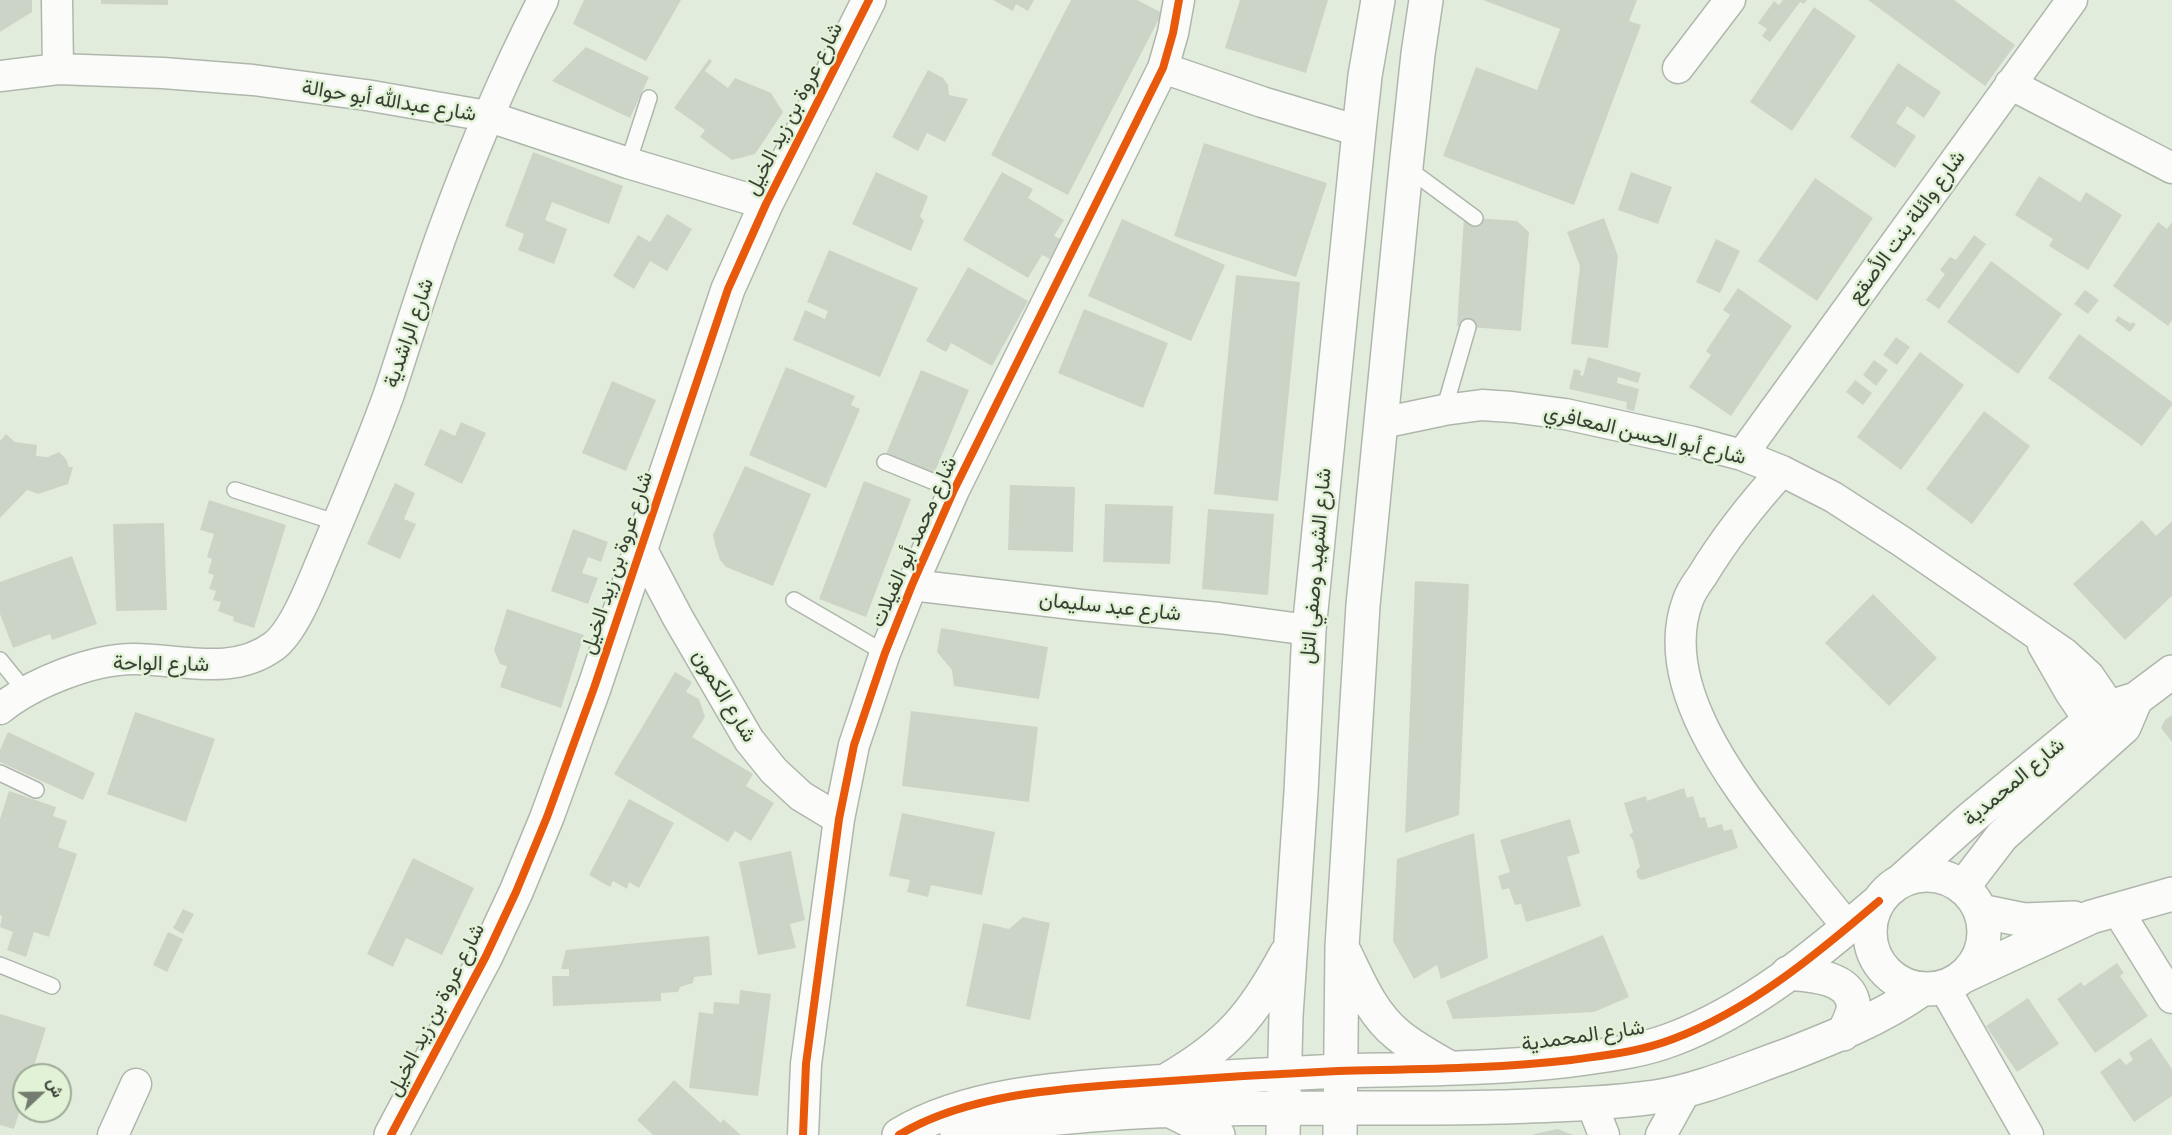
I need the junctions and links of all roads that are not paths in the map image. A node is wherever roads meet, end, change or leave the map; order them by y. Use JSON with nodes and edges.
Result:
{"nodes":[{"id":1,"x":57,"y":0,"type":"edge"},
{"id":2,"x":543,"y":0,"type":"edge"},
{"id":3,"x":869,"y":0,"type":"edge"},
{"id":4,"x":1179,"y":0,"type":"edge"},
{"id":5,"x":1378,"y":0,"type":"edge"},
{"id":6,"x":1426,"y":0,"type":"edge"},
{"id":7,"x":1730,"y":0,"type":"edge"},
{"id":8,"x":2072,"y":0,"type":"edge"},
{"id":9,"x":1163,"y":68,"type":"junction"},
{"id":10,"x":1678,"y":68,"type":"dead end"},
{"id":11,"x":58,"y":69,"type":"junction"},
{"id":12,"x":0,"y":76,"type":"edge"},
{"id":13,"x":2010,"y":84,"type":"junction"},
{"id":14,"x":649,"y":98,"type":"dead end"},
{"id":15,"x":487,"y":116,"type":"junction"},
{"id":16,"x":1359,"y":131,"type":"junction"},
{"id":17,"x":628,"y":163,"type":"junction"},
{"id":18,"x":1406,"y":167,"type":"junction"},
{"id":19,"x":2172,"y":168,"type":"edge"},
{"id":20,"x":766,"y":204,"type":"junction"},
{"id":21,"x":1475,"y":218,"type":"dead end"},
{"id":22,"x":1468,"y":327,"type":"dead end"},
{"id":23,"x":1444,"y":410,"type":"junction"},
{"id":24,"x":1382,"y":423,"type":"junction"},
{"id":25,"x":1742,"y":455,"type":"junction"},
{"id":26,"x":885,"y":462,"type":"dead end"},
{"id":27,"x":1782,"y":471,"type":"junction"},
{"id":28,"x":235,"y":490,"type":"dead end"},
{"id":29,"x":954,"y":490,"type":"junction"},
{"id":30,"x":338,"y":523,"type":"junction"},
{"id":31,"x":641,"y":548,"type":"junction"},
{"id":32,"x":912,"y":585,"type":"junction"},
{"id":33,"x":794,"y":600,"type":"dead end"},
{"id":34,"x":1309,"y":630,"type":"junction"},
{"id":35,"x":885,"y":653,"type":"junction"},
{"id":36,"x":259,"y":656,"type":"joint"},
{"id":37,"x":0,"y":660,"type":"edge"},
{"id":38,"x":2172,"y":672,"type":"edge"},
{"id":39,"x":26,"y":692,"type":"junction"},
{"id":40,"x":0,"y":709,"type":"edge"},
{"id":41,"x":2113,"y":719,"type":"junction"},
{"id":42,"x":0,"y":773,"type":"edge"},
{"id":43,"x":36,"y":790,"type":"dead end"},
{"id":44,"x":838,"y":819,"type":"junction"},
{"id":45,"x":1891,"y":890,"type":"junction"},
{"id":46,"x":2172,"y":894,"type":"edge"},
{"id":47,"x":1971,"y":899,"type":"junction"},
{"id":48,"x":2104,"y":914,"type":"junction"},
{"id":49,"x":1848,"y":927,"type":"junction"},
{"id":50,"x":1290,"y":947,"type":"junction"},
{"id":51,"x":1342,"y":947,"type":"junction"},
{"id":52,"x":0,"y":965,"type":"edge"},
{"id":53,"x":1788,"y":974,"type":"junction"},
{"id":54,"x":1943,"y":984,"type":"junction"},
{"id":55,"x":52,"y":986,"type":"dead end"},
{"id":56,"x":2172,"y":998,"type":"edge"},
{"id":57,"x":1844,"y":1034,"type":"junction"},
{"id":58,"x":1450,"y":1068,"type":"junction"},
{"id":59,"x":1340,"y":1071,"type":"junction"},
{"id":60,"x":1285,"y":1074,"type":"junction"},
{"id":61,"x":136,"y":1084,"type":"dead end"},
{"id":62,"x":1686,"y":1090,"type":"junction"},
{"id":63,"x":1167,"y":1096,"type":"junction"},
{"id":64,"x":1591,"y":1102,"type":"junction"},
{"id":65,"x":1451,"y":1108,"type":"junction"},
{"id":66,"x":1283,"y":1121,"type":"edge"},
{"id":67,"x":1340,"y":1122,"type":"edge"},
{"id":68,"x":113,"y":1135,"type":"edge"},
{"id":69,"x":391,"y":1135,"type":"edge"},
{"id":70,"x":803,"y":1135,"type":"edge"},
{"id":71,"x":898,"y":1135,"type":"edge"},
{"id":72,"x":957,"y":1135,"type":"edge"},
{"id":73,"x":1218,"y":1135,"type":"edge"},
{"id":74,"x":1417,"y":1135,"type":"edge"},
{"id":75,"x":1604,"y":1135,"type":"edge"},
{"id":76,"x":1661,"y":1135,"type":"edge"},
{"id":77,"x":2028,"y":1135,"type":"edge"}],
"edges":[{"from":1,"to":11,"type":"street"},
{"from":2,"to":15,"type":"street","name":"شارع الراشدية"},
{"from":3,"to":20,"type":"street","name":"شارع عروة بن زيد الخيل"},
{"from":4,"to":9,"type":"street","name":"شارع محمد أبو الفيلات"},
{"from":5,"to":16,"type":"street","name":"شارع الشهيد وصفي التل"},
{"from":6,"to":18,"type":"street"},
{"from":7,"to":10,"type":"street"},
{"from":8,"to":13,"type":"street","name":"شارع وائلة بنت الأصقع"},
{"from":9,"to":16,"type":"street"},
{"from":9,"to":29,"type":"street","name":"شارع محمد أبو الفيلات"},
{"from":11,"to":12,"type":"street","name":"شارع عبدالله أبو حوالة"},
{"from":11,"to":15,"type":"street","name":"شارع عبدالله أبو حوالة"},
{"from":13,"to":19,"type":"street"},
{"from":13,"to":25,"type":"street","name":"شارع وائلة بنت الأصقع"},
{"from":14,"to":17,"type":"lane"},
{"from":15,"to":17,"type":"street","name":"شارع عبدالله أبو حوالة"},
{"from":15,"to":30,"type":"street","name":"شارع الراشدية"},
{"from":16,"to":34,"type":"street","name":"شارع الشهيد وصفي التل"},
{"from":17,"to":20,"type":"street","name":"شارع عبدالله أبو حوالة"},
{"from":18,"to":21,"type":"lane"},
{"from":18,"to":24,"type":"street"},
{"from":20,"to":31,"type":"street","name":"شارع عروة بن زيد الخيل"},
{"from":22,"to":23,"type":"lane"},
{"from":23,"to":24,"type":"street","name":"شارع أبو الحسن المعافري"},
{"from":23,"to":25,"type":"street","name":"شارع أبو الحسن المعافري"},
{"from":24,"to":51,"type":"street"},
{"from":25,"to":27,"type":"street","name":"شارع أبو الحسن المعافري"},
{"from":26,"to":29,"type":"lane"},
{"from":27,"to":41,"type":"street","name":"شارع أبو الحسن المعافري"},
{"from":27,"to":49,"type":"street"},
{"from":28,"to":30,"type":"lane"},
{"from":29,"to":32,"type":"street","name":"شارع محمد أبو الفيلات"},
{"from":30,"to":36,"type":"street","name":"شارع الراشدية"},
{"from":31,"to":44,"type":"street","name":"شارع الكمون"},
{"from":31,"to":69,"type":"street","name":"شارع عروة بن زيد الخيل"},
{"from":32,"to":34,"type":"street","name":"شارع عبد سليمان"},
{"from":32,"to":35,"type":"street","name":"شارع محمد أبو الفيلات"},
{"from":33,"to":35,"type":"lane"},
{"from":34,"to":50,"type":"street","name":"شارع الشهيد وصفي التل"},
{"from":35,"to":44,"type":"street","name":"شارع محمد أبو الفيلات"},
{"from":36,"to":39,"type":"street","name":"شارع الواحة"},
{"from":37,"to":39,"type":"lane"},
{"from":38,"to":41,"type":"street","name":"شارع المحمدية"},
{"from":39,"to":40,"type":"street","name":"شارع الواحة"},
{"from":41,"to":45,"type":"street","name":"شارع المحمدية"},
{"from":41,"to":47,"type":"street","name":"شارع المحمدية"},
{"from":42,"to":43,"type":"lane"},
{"from":44,"to":70,"type":"street","name":"شارع محمد أبو الفيلات"},
{"from":45,"to":47,"type":"street"},
{"from":45,"to":49,"type":"street","name":"شارع المحمدية"},
{"from":45,"to":54,"type":"street"},
{"from":46,"to":48,"type":"street"},
{"from":47,"to":48,"type":"street"},
{"from":47,"to":54,"type":"street"},
{"from":48,"to":54,"type":"street"},
{"from":48,"to":56,"type":"street"},
{"from":49,"to":53,"type":"street","name":"شارع المحمدية"},
{"from":50,"to":60,"type":"street","name":"شارع الشهيد وصفي التل"},
{"from":50,"to":63,"type":"street"},
{"from":51,"to":58,"type":"street"},
{"from":51,"to":59,"type":"street"},
{"from":52,"to":55,"type":"lane"},
{"from":53,"to":57,"type":"street"},
{"from":53,"to":58,"type":"street","name":"شارع المحمدية"},
{"from":54,"to":57,"type":"street"},
{"from":54,"to":77,"type":"street"},
{"from":57,"to":62,"type":"street"},
{"from":58,"to":59,"type":"street","name":"شارع المحمدية"},
{"from":59,"to":60,"type":"street","name":"شارع المحمدية"},
{"from":59,"to":67,"type":"street"},
{"from":60,"to":63,"type":"street","name":"شارع المحمدية"},
{"from":60,"to":66,"type":"street","name":"شارع الشهيد وصفي التل"},
{"from":61,"to":68,"type":"street"},
{"from":62,"to":64,"type":"street"},
{"from":62,"to":76,"type":"street"},
{"from":63,"to":66,"type":"street"},
{"from":63,"to":71,"type":"street"},
{"from":63,"to":72,"type":"street"},
{"from":63,"to":73,"type":"street"},
{"from":64,"to":65,"type":"street"},
{"from":64,"to":75,"type":"street"},
{"from":65,"to":67,"type":"street"},
{"from":65,"to":74,"type":"street"},
{"from":66,"to":67,"type":"street"}]}
